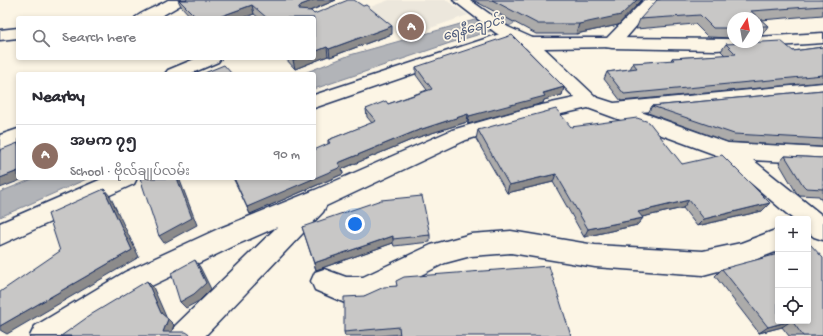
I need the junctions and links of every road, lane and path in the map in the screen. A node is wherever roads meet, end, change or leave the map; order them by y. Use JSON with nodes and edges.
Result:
{"nodes":[{"id":1,"x":179,"y":0,"type":"edge"},
{"id":2,"x":460,"y":0,"type":"edge"},
{"id":3,"x":652,"y":0,"type":"edge"},
{"id":4,"x":149,"y":16,"type":"edge"},
{"id":5,"x":823,"y":28,"type":"edge"},
{"id":6,"x":16,"y":33,"type":"edge"},
{"id":7,"x":507,"y":33,"type":"junction"},
{"id":8,"x":763,"y":33,"type":"edge"},
{"id":9,"x":727,"y":34,"type":"edge"},
{"id":10,"x":0,"y":35,"type":"edge"},
{"id":11,"x":823,"y":38,"type":"edge"},
{"id":12,"x":529,"y":43,"type":"junction"},
{"id":13,"x":612,"y":43,"type":"junction"},
{"id":14,"x":207,"y":60,"type":"edge"},
{"id":15,"x":179,"y":72,"type":"edge"},
{"id":16,"x":823,"y":89,"type":"edge"},
{"id":17,"x":316,"y":101,"type":"edge"},
{"id":18,"x":589,"y":101,"type":"junction"},
{"id":19,"x":613,"y":109,"type":"junction"},
{"id":20,"x":16,"y":137,"type":"edge"},
{"id":21,"x":0,"y":143,"type":"edge"},
{"id":22,"x":727,"y":151,"type":"junction"},
{"id":23,"x":823,"y":156,"type":"edge"},
{"id":24,"x":122,"y":180,"type":"edge"},
{"id":25,"x":323,"y":197,"type":"junction"},
{"id":26,"x":816,"y":228,"type":"edge"},
{"id":27,"x":0,"y":234,"type":"edge"},
{"id":28,"x":775,"y":241,"type":"edge"},
{"id":29,"x":324,"y":281,"type":"dead end"},
{"id":30,"x":44,"y":336,"type":"edge"},
{"id":31,"x":185,"y":336,"type":"edge"}],
"edges":[{"from":1,"to":4,"type":"street"},
{"from":2,"to":7,"type":"street"},
{"from":3,"to":13,"type":"street"},
{"from":5,"to":8,"type":"street"},
{"from":6,"to":10,"type":"street"},
{"from":7,"to":12,"type":"street"},
{"from":7,"to":17,"type":"street"},
{"from":9,"to":13,"type":"street"},
{"from":11,"to":13,"type":"street"},
{"from":12,"to":13,"type":"street"},
{"from":12,"to":18,"type":"street"},
{"from":14,"to":15,"type":"street"},
{"from":16,"to":19,"type":"street"},
{"from":18,"to":19,"type":"street"},
{"from":18,"to":25,"type":"street"},
{"from":19,"to":22,"type":"street"},
{"from":20,"to":21,"type":"street"},
{"from":22,"to":23,"type":"street"},
{"from":22,"to":26,"type":"street"},
{"from":24,"to":27,"type":"street"},
{"from":25,"to":30,"type":"street"},
{"from":25,"to":31,"type":"street"},
{"from":28,"to":29,"type":"street"}]}
